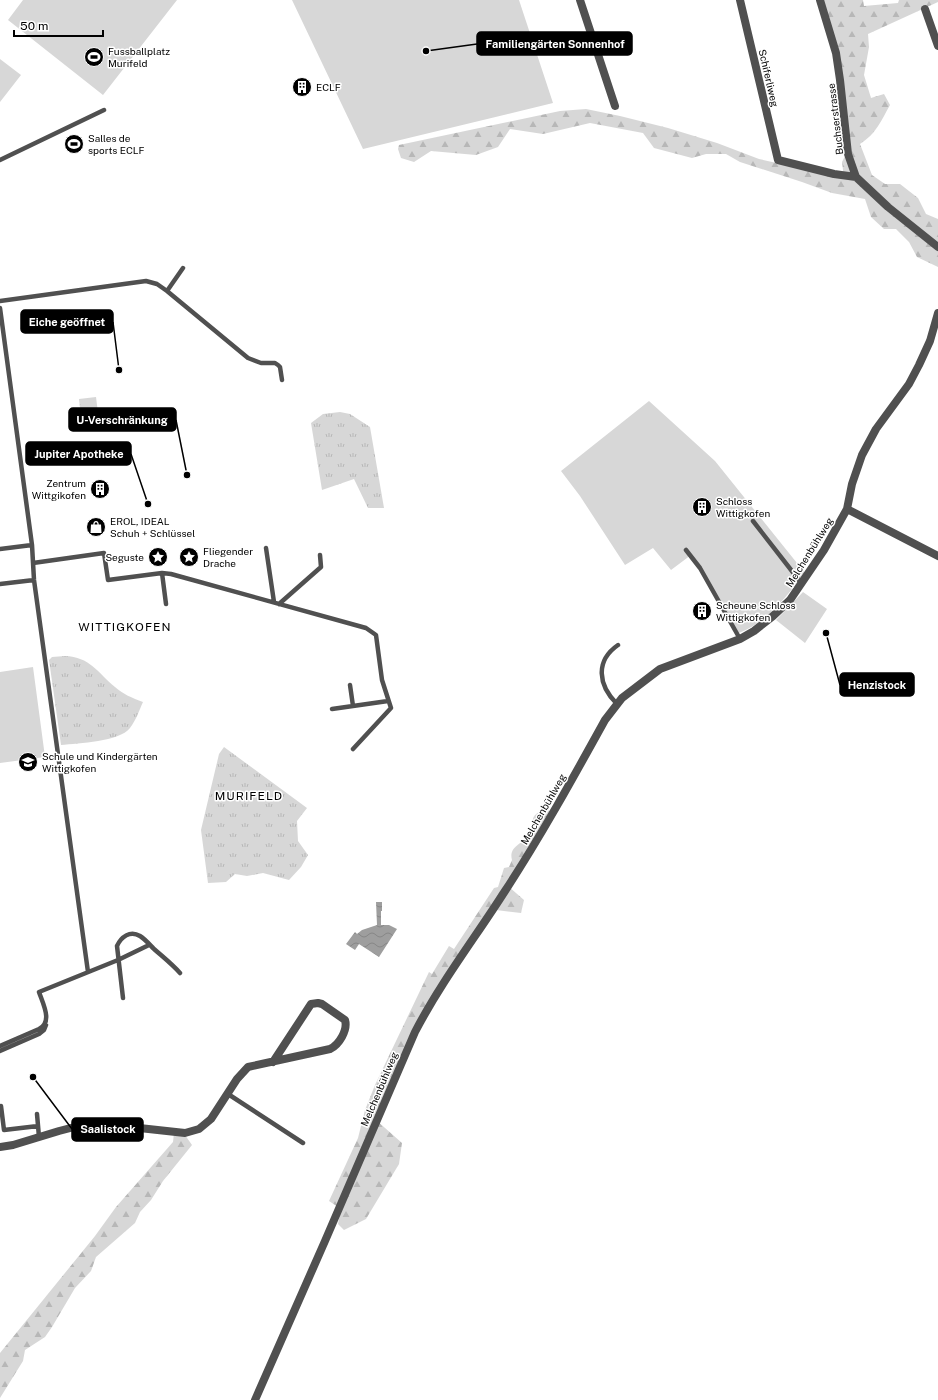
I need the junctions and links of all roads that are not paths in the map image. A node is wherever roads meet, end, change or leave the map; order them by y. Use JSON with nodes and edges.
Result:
{"nodes":[{"id":1,"x":580,"y":0,"type":"edge"},
{"id":2,"x":740,"y":0,"type":"edge"},
{"id":3,"x":820,"y":0,"type":"edge"},
{"id":4,"x":925,"y":10,"type":"dead end"},
{"id":5,"x":938,"y":46,"type":"edge"},
{"id":6,"x":615,"y":106,"type":"dead end"},
{"id":7,"x":104,"y":110,"type":"dead end"},
{"id":8,"x":0,"y":160,"type":"edge"},
{"id":9,"x":856,"y":177,"type":"junction"},
{"id":10,"x":938,"y":247,"type":"edge"},
{"id":11,"x":183,"y":268,"type":"dead end"},
{"id":12,"x":167,"y":291,"type":"junction"},
{"id":13,"x":0,"y":301,"type":"edge"},
{"id":14,"x":0,"y":308,"type":"edge"},
{"id":15,"x":938,"y":313,"type":"edge"},
{"id":16,"x":282,"y":380,"type":"dead end"},
{"id":17,"x":847,"y":509,"type":"junction"},
{"id":18,"x":753,"y":521,"type":"dead end"},
{"id":19,"x":32,"y":545,"type":"junction"},
{"id":20,"x":266,"y":548,"type":"dead end"},
{"id":21,"x":0,"y":549,"type":"edge"},
{"id":22,"x":686,"y":550,"type":"dead end"},
{"id":23,"x":320,"y":555,"type":"dead end"},
{"id":24,"x":938,"y":556,"type":"edge"},
{"id":25,"x":33,"y":563,"type":"junction"},
{"id":26,"x":162,"y":573,"type":"junction"},
{"id":27,"x":34,"y":580,"type":"junction"},
{"id":28,"x":0,"y":584,"type":"edge"},
{"id":29,"x":802,"y":584,"type":"junction"},
{"id":30,"x":274,"y":602,"type":"junction"},
{"id":31,"x":166,"y":604,"type":"dead end"},
{"id":32,"x":279,"y":604,"type":"junction"},
{"id":33,"x":740,"y":639,"type":"junction"},
{"id":34,"x":618,"y":645,"type":"dead end"},
{"id":35,"x":350,"y":685,"type":"dead end"},
{"id":36,"x":388,"y":701,"type":"junction"},
{"id":37,"x":617,"y":704,"type":"junction"},
{"id":38,"x":353,"y":706,"type":"junction"},
{"id":39,"x":332,"y":709,"type":"dead end"},
{"id":40,"x":353,"y":749,"type":"dead end"},
{"id":41,"x":149,"y":945,"type":"junction"},
{"id":42,"x":118,"y":960,"type":"junction"},
{"id":43,"x":88,"y":972,"type":"junction"},
{"id":44,"x":180,"y":973,"type":"dead end"},
{"id":45,"x":123,"y":998,"type":"dead end"},
{"id":46,"x":46,"y":1013,"type":"junction"},
{"id":47,"x":0,"y":1046,"type":"edge"},
{"id":48,"x":0,"y":1052,"type":"edge"},
{"id":49,"x":273,"y":1062,"type":"junction"},
{"id":50,"x":228,"y":1094,"type":"junction"},
{"id":51,"x":1,"y":1106,"type":"dead end"},
{"id":52,"x":37,"y":1114,"type":"dead end"},
{"id":53,"x":38,"y":1126,"type":"junction"},
{"id":54,"x":40,"y":1137,"type":"junction"},
{"id":55,"x":303,"y":1143,"type":"dead end"},
{"id":56,"x":0,"y":1147,"type":"edge"},
{"id":57,"x":255,"y":1400,"type":"edge"}],
"edges":[{"from":1,"to":6,"type":"street"},
{"from":2,"to":9,"type":"street","name":"Schiferliweg"},
{"from":3,"to":9,"type":"street","name":"Buchserstrasse"},
{"from":4,"to":5,"type":"street"},
{"from":7,"to":8,"type":"lane"},
{"from":9,"to":10,"type":"street","name":"Buchserstrasse"},
{"from":11,"to":12,"type":"lane"},
{"from":12,"to":13,"type":"lane"},
{"from":12,"to":16,"type":"lane"},
{"from":14,"to":19,"type":"lane"},
{"from":15,"to":17,"type":"street","name":"Melchenbühlweg"},
{"from":17,"to":24,"type":"street"},
{"from":17,"to":29,"type":"street","name":"Melchenbühlweg"},
{"from":18,"to":29,"type":"lane"},
{"from":19,"to":21,"type":"lane"},
{"from":19,"to":25,"type":"lane"},
{"from":20,"to":30,"type":"lane"},
{"from":22,"to":33,"type":"lane"},
{"from":23,"to":32,"type":"lane"},
{"from":25,"to":26,"type":"lane"},
{"from":25,"to":27,"type":"lane"},
{"from":26,"to":30,"type":"lane"},
{"from":26,"to":31,"type":"lane"},
{"from":27,"to":28,"type":"lane"},
{"from":27,"to":43,"type":"lane"},
{"from":29,"to":33,"type":"street","name":"Melchenbühlweg"},
{"from":30,"to":32,"type":"lane"},
{"from":32,"to":36,"type":"lane"},
{"from":33,"to":37,"type":"street","name":"Melchenbühlweg"},
{"from":34,"to":37,"type":"lane"},
{"from":35,"to":38,"type":"lane"},
{"from":36,"to":38,"type":"lane"},
{"from":36,"to":40,"type":"lane"},
{"from":37,"to":57,"type":"street","name":"Melchenbühlweg"},
{"from":38,"to":39,"type":"lane"},
{"from":41,"to":42,"type":"lane"},
{"from":41,"to":42,"type":"lane"},
{"from":41,"to":44,"type":"lane"},
{"from":42,"to":43,"type":"lane"},
{"from":42,"to":45,"type":"lane"},
{"from":43,"to":46,"type":"lane"},
{"from":46,"to":47,"type":"lane"},
{"from":46,"to":48,"type":"lane"},
{"from":49,"to":49,"type":"street"},
{"from":49,"to":50,"type":"street"},
{"from":50,"to":54,"type":"street"},
{"from":50,"to":55,"type":"lane"},
{"from":51,"to":53,"type":"lane"},
{"from":52,"to":53,"type":"lane"},
{"from":53,"to":54,"type":"lane"},
{"from":54,"to":56,"type":"street"}]}
